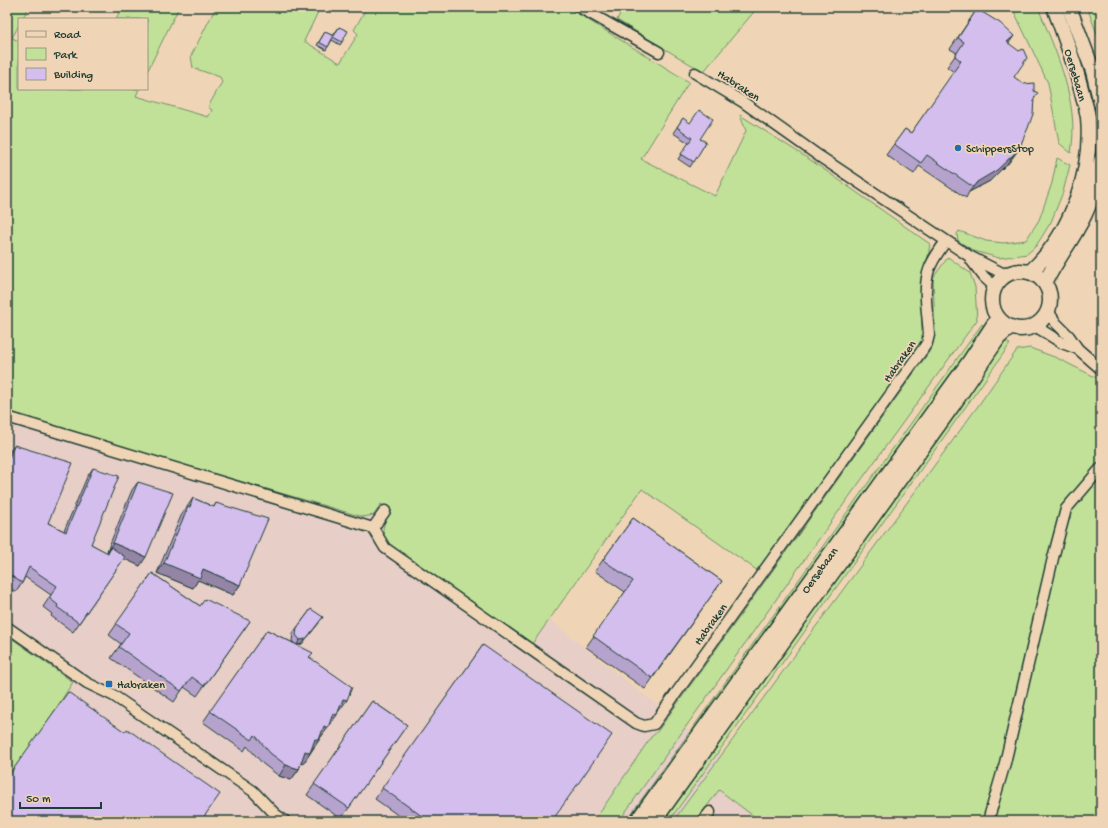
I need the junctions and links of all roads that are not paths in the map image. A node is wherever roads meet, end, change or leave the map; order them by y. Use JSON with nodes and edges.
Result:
{"nodes":[{"id":1,"x":579,"y":7,"type":"edge"},
{"id":2,"x":1054,"y":7,"type":"edge"},
{"id":3,"x":1069,"y":7,"type":"edge"},
{"id":4,"x":659,"y":52,"type":"dead end"},
{"id":5,"x":695,"y":72,"type":"dead end"},
{"id":6,"x":1101,"y":104,"type":"edge"},
{"id":7,"x":1101,"y":161,"type":"edge"},
{"id":8,"x":946,"y":241,"type":"junction"},
{"id":9,"x":969,"y":256,"type":"junction"},
{"id":10,"x":1030,"y":272,"type":"junction"},
{"id":11,"x":1006,"y":275,"type":"junction"},
{"id":12,"x":1045,"y":283,"type":"junction"},
{"id":13,"x":995,"y":287,"type":"junction"},
{"id":14,"x":1048,"y":311,"type":"junction"},
{"id":15,"x":998,"y":318,"type":"junction"},
{"id":16,"x":1035,"y":326,"type":"junction"},
{"id":17,"x":1011,"y":327,"type":"junction"},
{"id":18,"x":1078,"y":349,"type":"junction"},
{"id":19,"x":1101,"y":369,"type":"edge"},
{"id":20,"x":7,"y":417,"type":"edge"},
{"id":21,"x":1101,"y":468,"type":"edge"},
{"id":22,"x":385,"y":511,"type":"dead end"},
{"id":23,"x":373,"y":528,"type":"junction"},
{"id":24,"x":7,"y":627,"type":"edge"},
{"id":25,"x":710,"y":812,"type":"dead end"},
{"id":26,"x":285,"y":821,"type":"edge"},
{"id":27,"x":637,"y":821,"type":"edge"},
{"id":28,"x":654,"y":821,"type":"edge"},
{"id":29,"x":703,"y":821,"type":"edge"},
{"id":30,"x":988,"y":821,"type":"edge"}],
"edges":[{"from":1,"to":4,"type":"street"},
{"from":2,"to":10,"type":"main road","name":"Oersebaan"},
{"from":3,"to":6,"type":"main road","name":"Oersebaan"},
{"from":5,"to":8,"type":"street","name":"Habraken"},
{"from":7,"to":12,"type":"main road"},
{"from":8,"to":9,"type":"street","name":"Habraken"},
{"from":8,"to":23,"type":"street","name":"Habraken"},
{"from":9,"to":11,"type":"street","name":"Habraken"},
{"from":9,"to":13,"type":"street","name":"Habraken"},
{"from":10,"to":11,"type":"main road"},
{"from":10,"to":12,"type":"main road"},
{"from":11,"to":13,"type":"main road"},
{"from":12,"to":14,"type":"main road"},
{"from":13,"to":15,"type":"main road"},
{"from":14,"to":16,"type":"main road"},
{"from":14,"to":18,"type":"street"},
{"from":15,"to":17,"type":"main road"},
{"from":15,"to":27,"type":"main road","name":"Oersebaan"},
{"from":16,"to":17,"type":"main road"},
{"from":16,"to":18,"type":"street"},
{"from":17,"to":28,"type":"main road","name":"Oersebaan"},
{"from":18,"to":19,"type":"street"},
{"from":20,"to":23,"type":"street"},
{"from":21,"to":30,"type":"street"},
{"from":22,"to":23,"type":"street"},
{"from":24,"to":26,"type":"street"},
{"from":25,"to":29,"type":"street"}]}
